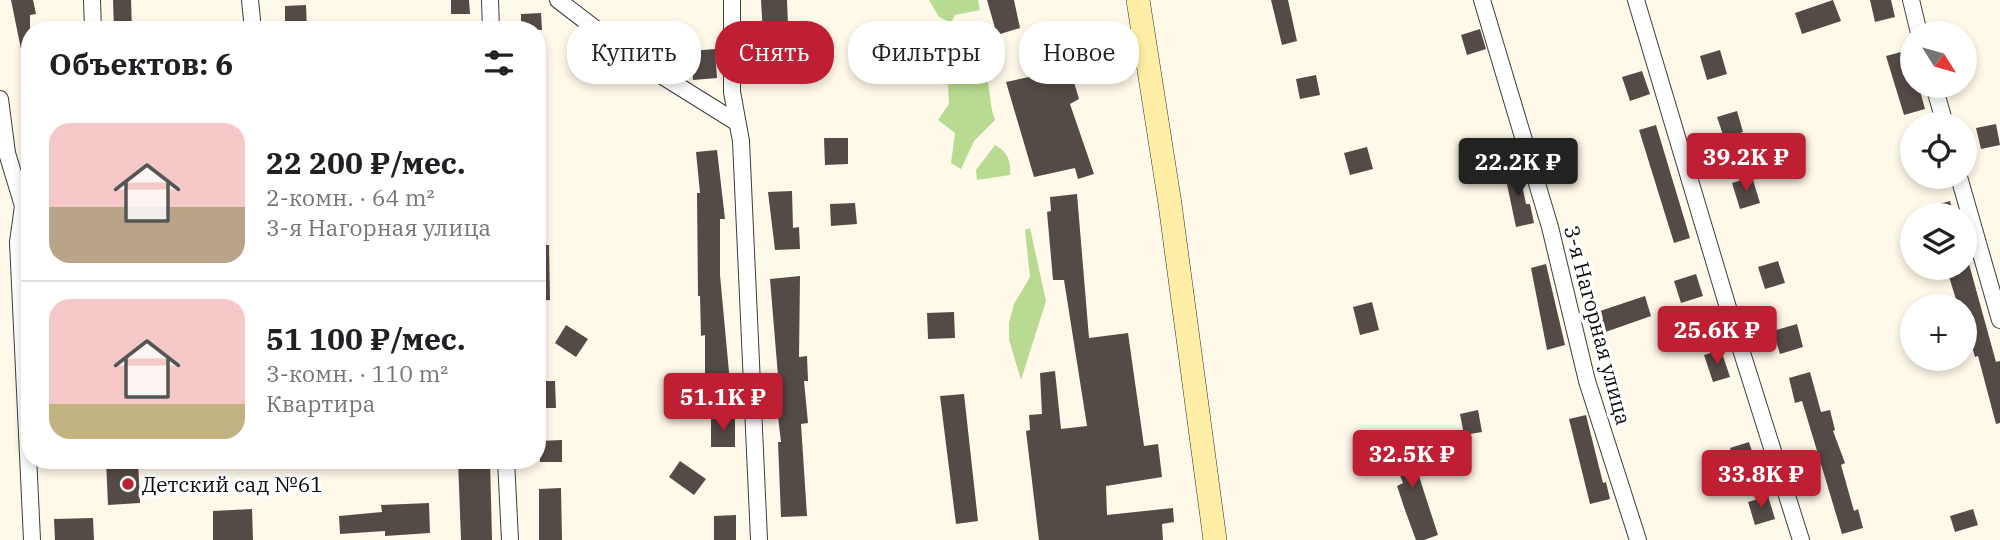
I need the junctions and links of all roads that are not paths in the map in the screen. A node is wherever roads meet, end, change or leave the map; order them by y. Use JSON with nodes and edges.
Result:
{"nodes":[{"id":1,"x":92,"y":0,"type":"edge"},
{"id":2,"x":250,"y":0,"type":"edge"},
{"id":3,"x":490,"y":0,"type":"edge"},
{"id":4,"x":558,"y":0,"type":"edge"},
{"id":5,"x":732,"y":0,"type":"edge"},
{"id":6,"x":1139,"y":0,"type":"edge"},
{"id":7,"x":1482,"y":0,"type":"edge"},
{"id":8,"x":1636,"y":0,"type":"edge"},
{"id":9,"x":1911,"y":0,"type":"edge"},
{"id":10,"x":93,"y":21,"type":"edge"},
{"id":11,"x":252,"y":21,"type":"edge"},
{"id":12,"x":491,"y":21,"type":"edge"},
{"id":13,"x":1916,"y":21,"type":"edge"},
{"id":14,"x":0,"y":99,"type":"edge"},
{"id":15,"x":736,"y":122,"type":"junction"},
{"id":16,"x":21,"y":189,"type":"edge"},
{"id":17,"x":1962,"y":189,"type":"edge"},
{"id":18,"x":21,"y":229,"type":"edge"},
{"id":19,"x":21,"y":306,"type":"edge"},
{"id":20,"x":2000,"y":320,"type":"edge"},
{"id":21,"x":29,"y":469,"type":"edge"},
{"id":22,"x":506,"y":469,"type":"edge"},
{"id":23,"x":32,"y":540,"type":"edge"},
{"id":24,"x":510,"y":540,"type":"edge"},
{"id":25,"x":759,"y":540,"type":"edge"},
{"id":26,"x":1215,"y":540,"type":"edge"},
{"id":27,"x":1639,"y":540,"type":"edge"},
{"id":28,"x":1801,"y":540,"type":"edge"}],
"edges":[{"from":1,"to":10,"type":"street"},
{"from":2,"to":11,"type":"street"},
{"from":3,"to":12,"type":"street"},
{"from":4,"to":15,"type":"street"},
{"from":5,"to":15,"type":"street"},
{"from":6,"to":26,"type":"main road"},
{"from":7,"to":27,"type":"street","name":"3-я Нагорная улица"},
{"from":8,"to":28,"type":"street"},
{"from":9,"to":13,"type":"street"},
{"from":14,"to":16,"type":"street"},
{"from":15,"to":25,"type":"street"},
{"from":17,"to":20,"type":"street"},
{"from":18,"to":19,"type":"street"},
{"from":21,"to":23,"type":"street"},
{"from":22,"to":24,"type":"street"}]}
